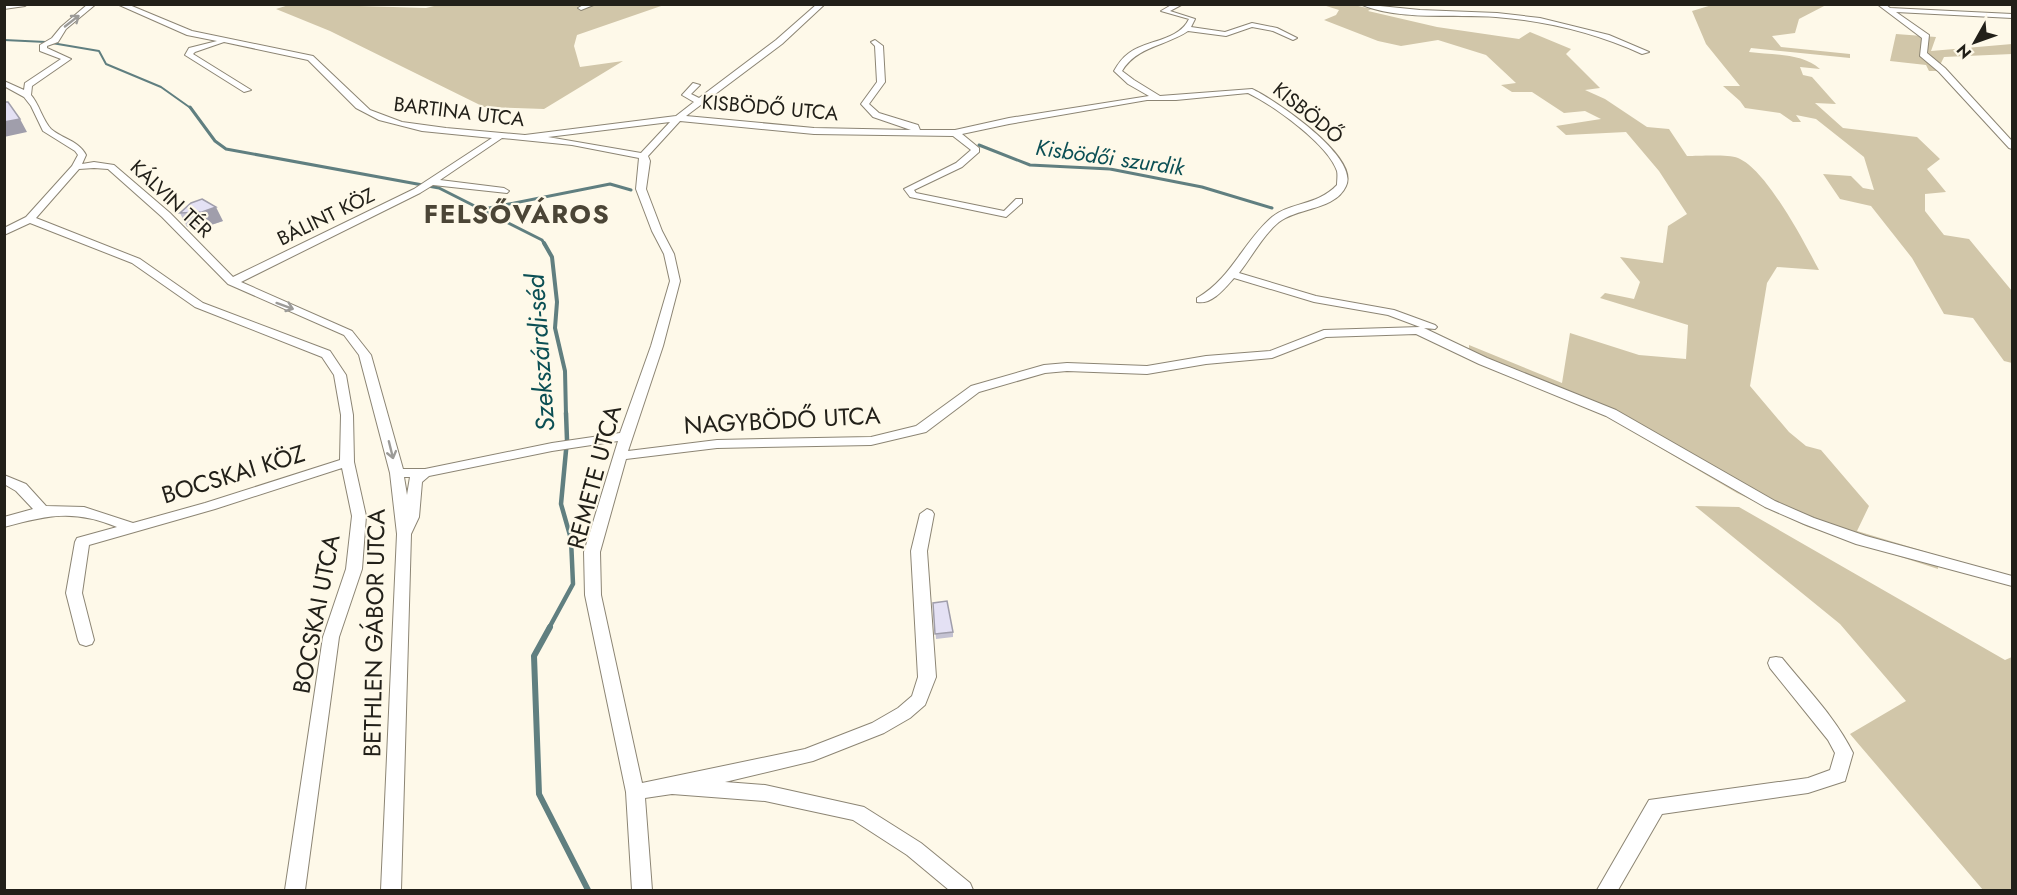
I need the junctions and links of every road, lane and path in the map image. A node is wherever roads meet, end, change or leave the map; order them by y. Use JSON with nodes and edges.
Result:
{"nodes":[{"id":1,"x":25,"y":4,"type":"edge"},
{"id":2,"x":93,"y":4,"type":"edge"},
{"id":3,"x":120,"y":4,"type":"edge"},
{"id":4,"x":593,"y":4,"type":"edge"},
{"id":5,"x":822,"y":4,"type":"edge"},
{"id":6,"x":1180,"y":4,"type":"edge"},
{"id":7,"x":1363,"y":4,"type":"edge"},
{"id":8,"x":1880,"y":4,"type":"edge"},
{"id":9,"x":18,"y":5,"type":"edge"},
{"id":10,"x":4,"y":7,"type":"edge"},
{"id":11,"x":581,"y":8,"type":"dead end"},
{"id":12,"x":1890,"y":10,"type":"junction"},
{"id":13,"x":2013,"y":16,"type":"edge"},
{"id":14,"x":1188,"y":29,"type":"junction"},
{"id":15,"x":1293,"y":38,"type":"dead end"},
{"id":16,"x":222,"y":41,"type":"junction"},
{"id":17,"x":875,"y":42,"type":"dead end"},
{"id":18,"x":1645,"y":52,"type":"dead end"},
{"id":19,"x":4,"y":83,"type":"edge"},
{"id":20,"x":696,"y":85,"type":"dead end"},
{"id":21,"x":247,"y":90,"type":"dead end"},
{"id":22,"x":27,"y":96,"type":"junction"},
{"id":23,"x":1157,"y":97,"type":"junction"},
{"id":24,"x":698,"y":101,"type":"junction"},
{"id":25,"x":678,"y":118,"type":"junction"},
{"id":26,"x":1009,"y":121,"type":"joint"},
{"id":27,"x":916,"y":133,"type":"junction"},
{"id":28,"x":955,"y":134,"type":"junction"},
{"id":29,"x":500,"y":136,"type":"junction"},
{"id":30,"x":527,"y":137,"type":"junction"},
{"id":31,"x":2013,"y":146,"type":"edge"},
{"id":32,"x":643,"y":156,"type":"junction"},
{"id":33,"x":76,"y":167,"type":"junction"},
{"id":34,"x":434,"y":182,"type":"junction"},
{"id":35,"x":504,"y":191,"type":"dead end"},
{"id":36,"x":1019,"y":201,"type":"dead end"},
{"id":37,"x":30,"y":219,"type":"junction"},
{"id":38,"x":4,"y":232,"type":"edge"},
{"id":39,"x":1231,"y":274,"type":"junction"},
{"id":40,"x":232,"y":282,"type":"junction"},
{"id":41,"x":1201,"y":300,"type":"dead end"},
{"id":42,"x":1461,"y":349,"type":"junction"},
{"id":43,"x":626,"y":436,"type":"junction"},
{"id":44,"x":620,"y":456,"type":"junction"},
{"id":45,"x":347,"y":462,"type":"junction"},
{"id":46,"x":397,"y":473,"type":"junction"},
{"id":47,"x":425,"y":473,"type":"junction"},
{"id":48,"x":4,"y":479,"type":"edge"},
{"id":49,"x":42,"y":511,"type":"junction"},
{"id":50,"x":927,"y":514,"type":"dead end"},
{"id":51,"x":4,"y":522,"type":"edge"},
{"id":52,"x":133,"y":528,"type":"junction"},
{"id":53,"x":404,"y":534,"type":"junction"},
{"id":54,"x":2013,"y":581,"type":"edge"},
{"id":55,"x":86,"y":640,"type":"dead end"},
{"id":56,"x":1776,"y":663,"type":"dead end"},
{"id":57,"x":672,"y":786,"type":"junction"},
{"id":58,"x":635,"y":792,"type":"junction"},
{"id":59,"x":1610,"y":887,"type":"edge"},
{"id":60,"x":295,"y":891,"type":"edge"},
{"id":61,"x":391,"y":891,"type":"edge"},
{"id":62,"x":642,"y":891,"type":"edge"},
{"id":63,"x":963,"y":891,"type":"edge"}],
"edges":[{"from":1,"to":9,"type":"street"},
{"from":22,"to":2,"type":"street","one_way":true},
{"from":3,"to":16,"type":"street","name":"BARTINA UTCA"},
{"from":4,"to":11,"type":"street"},
{"from":5,"to":24,"type":"street"},
{"from":6,"to":14,"type":"street"},
{"from":7,"to":18,"type":"street"},
{"from":8,"to":12,"type":"street"},
{"from":9,"to":10,"type":"street"},
{"from":12,"to":13,"type":"street"},
{"from":12,"to":31,"type":"street"},
{"from":14,"to":15,"type":"street"},
{"from":14,"to":23,"type":"street"},
{"from":16,"to":21,"type":"street"},
{"from":16,"to":29,"type":"street","name":"BARTINA UTCA"},
{"from":17,"to":27,"type":"street"},
{"from":19,"to":22,"type":"street"},
{"from":20,"to":24,"type":"street"},
{"from":22,"to":33,"type":"street"},
{"from":23,"to":26,"type":"street","name":"KISBÖDŐ"},
{"from":23,"to":39,"type":"street","name":"KISBÖDŐ"},
{"from":24,"to":25,"type":"street"},
{"from":25,"to":27,"type":"street","name":"KISBÖDŐ UTCA"},
{"from":25,"to":30,"type":"street","name":"KISBÖDŐ UTCA"},
{"from":25,"to":32,"type":"street"},
{"from":26,"to":28,"type":"street","name":"KISBÖDŐ UTCA"},
{"from":27,"to":28,"type":"street","name":"KISBÖDŐ UTCA"},
{"from":28,"to":36,"type":"street"},
{"from":29,"to":30,"type":"street","name":"BARTINA UTCA"},
{"from":29,"to":34,"type":"street","name":"BÁLINT KÖZ"},
{"from":30,"to":32,"type":"street","name":"BARTINA UTCA"},
{"from":32,"to":43,"type":"street","name":"REMETE UTCA"},
{"from":33,"to":37,"type":"street"},
{"from":33,"to":40,"type":"street","name":"KÁLVIN TÉR"},
{"from":34,"to":35,"type":"street"},
{"from":34,"to":40,"type":"street","name":"BÁLINT KÖZ"},
{"from":37,"to":38,"type":"street"},
{"from":37,"to":45,"type":"street","name":"BOCSKAI UTCA"},
{"from":39,"to":41,"type":"street","name":"KISBÖDŐ"},
{"from":39,"to":42,"type":"street"},
{"from":40,"to":46,"type":"street","name":"BETHLEN GÁBOR UTCA","one_way":true},
{"from":42,"to":44,"type":"street","name":"NAGYBÖDŐ UTCA"},
{"from":42,"to":54,"type":"street"},
{"from":43,"to":44,"type":"street","name":"REMETE UTCA"},
{"from":43,"to":47,"type":"street"},
{"from":44,"to":58,"type":"street","name":"REMETE UTCA"},
{"from":45,"to":52,"type":"street","name":"BOCSKAI KÖZ"},
{"from":45,"to":60,"type":"street","name":"BOCSKAI UTCA"},
{"from":46,"to":47,"type":"street"},
{"from":46,"to":53,"type":"street","name":"BETHLEN GÁBOR UTCA"},
{"from":47,"to":53,"type":"street"},
{"from":48,"to":49,"type":"street"},
{"from":49,"to":51,"type":"street"},
{"from":49,"to":52,"type":"street"},
{"from":50,"to":57,"type":"street"},
{"from":52,"to":55,"type":"street","name":"BOCSKAI KÖZ"},
{"from":53,"to":61,"type":"street","name":"BETHLEN GÁBOR UTCA"},
{"from":56,"to":59,"type":"street"},
{"from":57,"to":58,"type":"street"},
{"from":57,"to":63,"type":"street"},
{"from":58,"to":62,"type":"street","name":"REMETE UTCA"}]}
